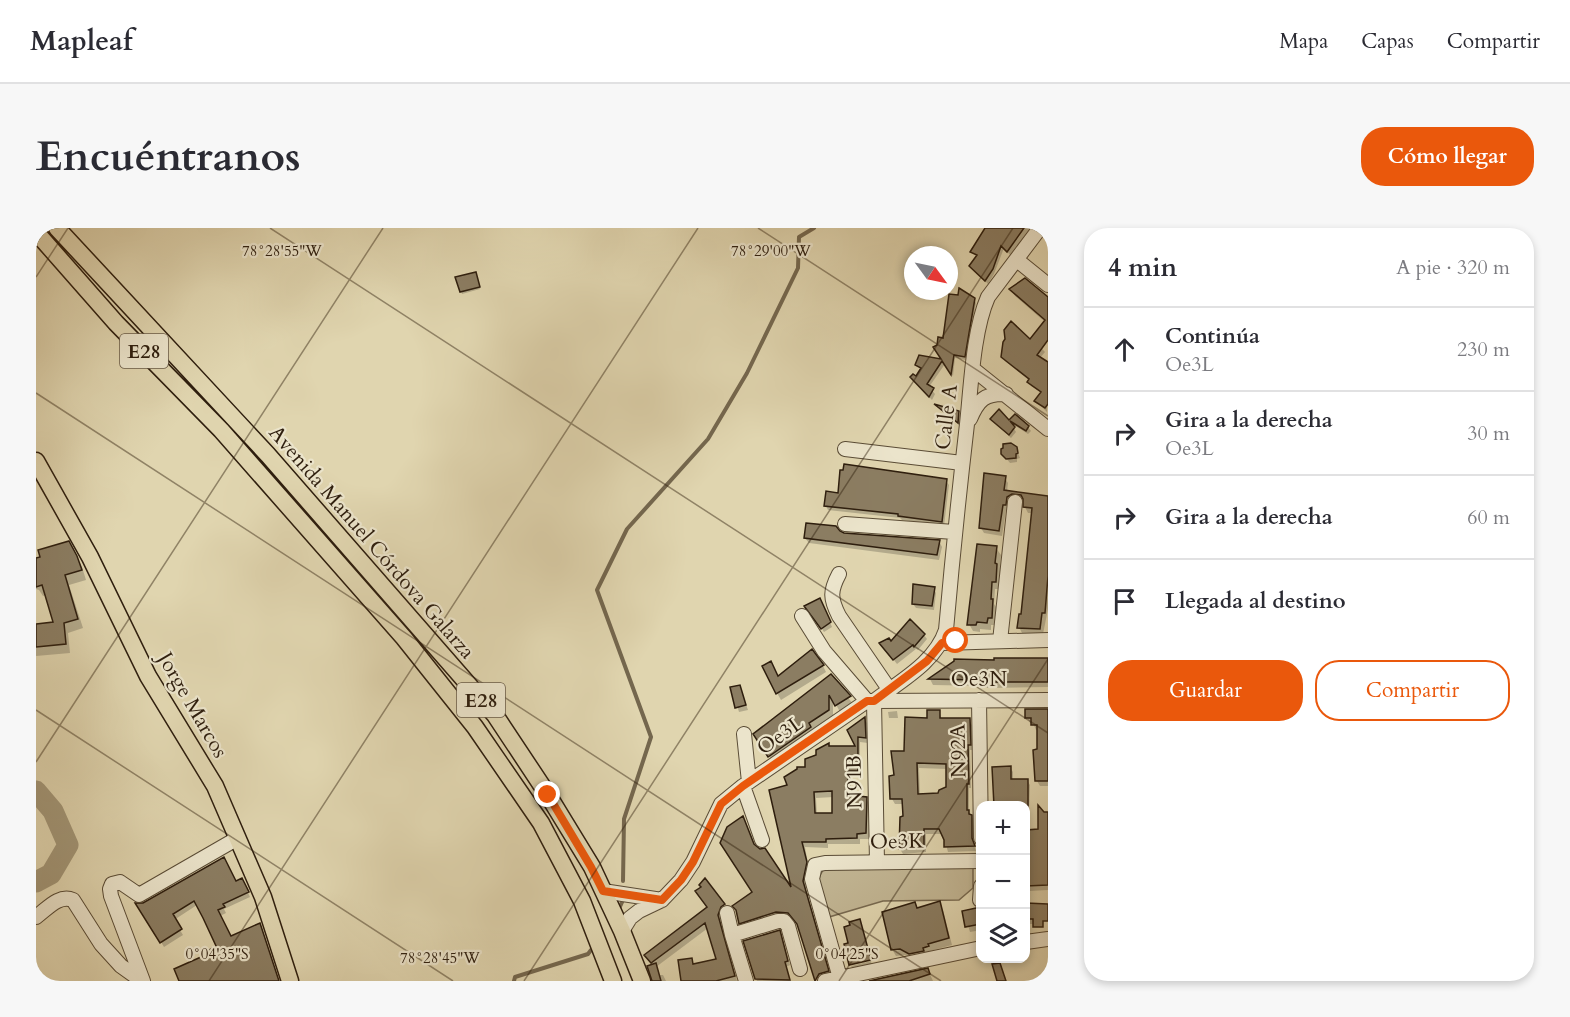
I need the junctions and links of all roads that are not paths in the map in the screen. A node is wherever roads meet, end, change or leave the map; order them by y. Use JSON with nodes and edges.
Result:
{"nodes":[{"id":1,"x":57,"y":228,"type":"edge"},
{"id":2,"x":1040,"y":228,"type":"edge"},
{"id":3,"x":36,"y":232,"type":"edge"},
{"id":4,"x":1017,"y":260,"type":"junction"},
{"id":5,"x":1048,"y":285,"type":"edge"},
{"id":6,"x":973,"y":369,"type":"junction"},
{"id":7,"x":1006,"y":394,"type":"junction"},
{"id":8,"x":967,"y":426,"type":"junction"},
{"id":9,"x":1048,"y":429,"type":"edge"},
{"id":10,"x":845,"y":449,"type":"dead end"},
{"id":11,"x":268,"y":455,"type":"junction"},
{"id":12,"x":36,"y":461,"type":"edge"},
{"id":13,"x":962,"y":463,"type":"junction"},
{"id":14,"x":253,"y":468,"type":"junction"},
{"id":15,"x":1015,"y":502,"type":"dead end"},
{"id":16,"x":845,"y":524,"type":"dead end"},
{"id":17,"x":954,"y":532,"type":"junction"},
{"id":18,"x":839,"y":574,"type":"dead end"},
{"id":19,"x":802,"y":616,"type":"dead end"},
{"id":20,"x":944,"y":636,"type":"junction"},
{"id":21,"x":1048,"y":640,"type":"edge"},
{"id":22,"x":1000,"y":641,"type":"junction"},
{"id":23,"x":890,"y":689,"type":"junction"},
{"id":24,"x":979,"y":699,"type":"junction"},
{"id":25,"x":1048,"y":700,"type":"edge"},
{"id":26,"x":871,"y":701,"type":"junction"},
{"id":27,"x":744,"y":734,"type":"dead end"},
{"id":28,"x":746,"y":784,"type":"junction"},
{"id":29,"x":980,"y":801,"type":"edge"},
{"id":30,"x":238,"y":838,"type":"junction"},
{"id":31,"x":762,"y":840,"type":"dead end"},
{"id":32,"x":976,"y":861,"type":"edge"},
{"id":33,"x":877,"y":862,"type":"junction"},
{"id":34,"x":603,"y":891,"type":"junction"},
{"id":35,"x":662,"y":900,"type":"junction"},
{"id":36,"x":727,"y":913,"type":"dead end"},
{"id":37,"x":36,"y":917,"type":"edge"},
{"id":38,"x":622,"y":931,"type":"junction"},
{"id":39,"x":732,"y":935,"type":"junction"},
{"id":40,"x":1048,"y":939,"type":"edge"},
{"id":41,"x":1030,"y":941,"type":"edge"},
{"id":42,"x":976,"y":949,"type":"edge"},
{"id":43,"x":800,"y":969,"type":"dead end"},
{"id":44,"x":840,"y":978,"type":"junction"},
{"id":45,"x":143,"y":981,"type":"edge"},
{"id":46,"x":290,"y":981,"type":"edge"},
{"id":47,"x":613,"y":981,"type":"edge"},
{"id":48,"x":642,"y":981,"type":"edge"},
{"id":49,"x":746,"y":981,"type":"edge"},
{"id":50,"x":825,"y":981,"type":"edge"}],
"edges":[{"from":1,"to":11,"type":"main road","name":"Avenida Manuel Córdova Galarza","number":"E28"},
{"from":2,"to":4,"type":"street","name":"Calle A"},
{"from":3,"to":14,"type":"main road","name":"Avenida Manuel Córdova Galarza","number":"E28"},
{"from":4,"to":5,"type":"street"},
{"from":4,"to":6,"type":"street","name":"Calle A"},
{"from":6,"to":7,"type":"street"},
{"from":6,"to":8,"type":"street","name":"Calle A"},
{"from":7,"to":8,"type":"street"},
{"from":7,"to":9,"type":"street"},
{"from":8,"to":13,"type":"street","name":"Calle A"},
{"from":10,"to":13,"type":"street"},
{"from":11,"to":14,"type":"main road"},
{"from":11,"to":34,"type":"main road","name":"Avenida Manuel Córdova Galarza","number":"E28"},
{"from":12,"to":30,"type":"main road","name":"Jorge Marcos"},
{"from":13,"to":17,"type":"street","name":"Calle A"},
{"from":14,"to":47,"type":"main road","name":"Avenida Manuel Córdova Galarza","number":"E28"},
{"from":15,"to":22,"type":"street"},
{"from":16,"to":17,"type":"street"},
{"from":17,"to":20,"type":"street","name":"Calle A"},
{"from":18,"to":23,"type":"street"},
{"from":19,"to":26,"type":"street"},
{"from":20,"to":22,"type":"street"},
{"from":20,"to":23,"type":"street","name":"Oe3L"},
{"from":21,"to":22,"type":"street"},
{"from":23,"to":26,"type":"street","name":"Oe3L"},
{"from":24,"to":25,"type":"street","name":"Oe3N"},
{"from":24,"to":26,"type":"street","name":"Oe3N"},
{"from":24,"to":29,"type":"street","name":"N92A"},
{"from":26,"to":28,"type":"street","name":"Oe3L"},
{"from":26,"to":33,"type":"street","name":"N91B"},
{"from":27,"to":28,"type":"street"},
{"from":28,"to":31,"type":"street"},
{"from":28,"to":35,"type":"street","name":"Oe3L"},
{"from":30,"to":45,"type":"street"},
{"from":30,"to":46,"type":"main road","name":"Jorge Marcos"},
{"from":32,"to":33,"type":"street","name":"Oe3K"},
{"from":33,"to":44,"type":"street","name":"Oe3K"},
{"from":34,"to":35,"type":"street"},
{"from":34,"to":38,"type":"main road","name":"Avenida Manuel Córdova Galarza","number":"E28"},
{"from":35,"to":38,"type":"street","name":"Oe3L"},
{"from":36,"to":39,"type":"street"},
{"from":37,"to":45,"type":"street"},
{"from":38,"to":48,"type":"main road","name":"Avenida Manuel Córdova Galarza","number":"E28"},
{"from":39,"to":43,"type":"street"},
{"from":39,"to":49,"type":"street"},
{"from":40,"to":41,"type":"street"},
{"from":42,"to":44,"type":"street"},
{"from":44,"to":50,"type":"street"}]}
